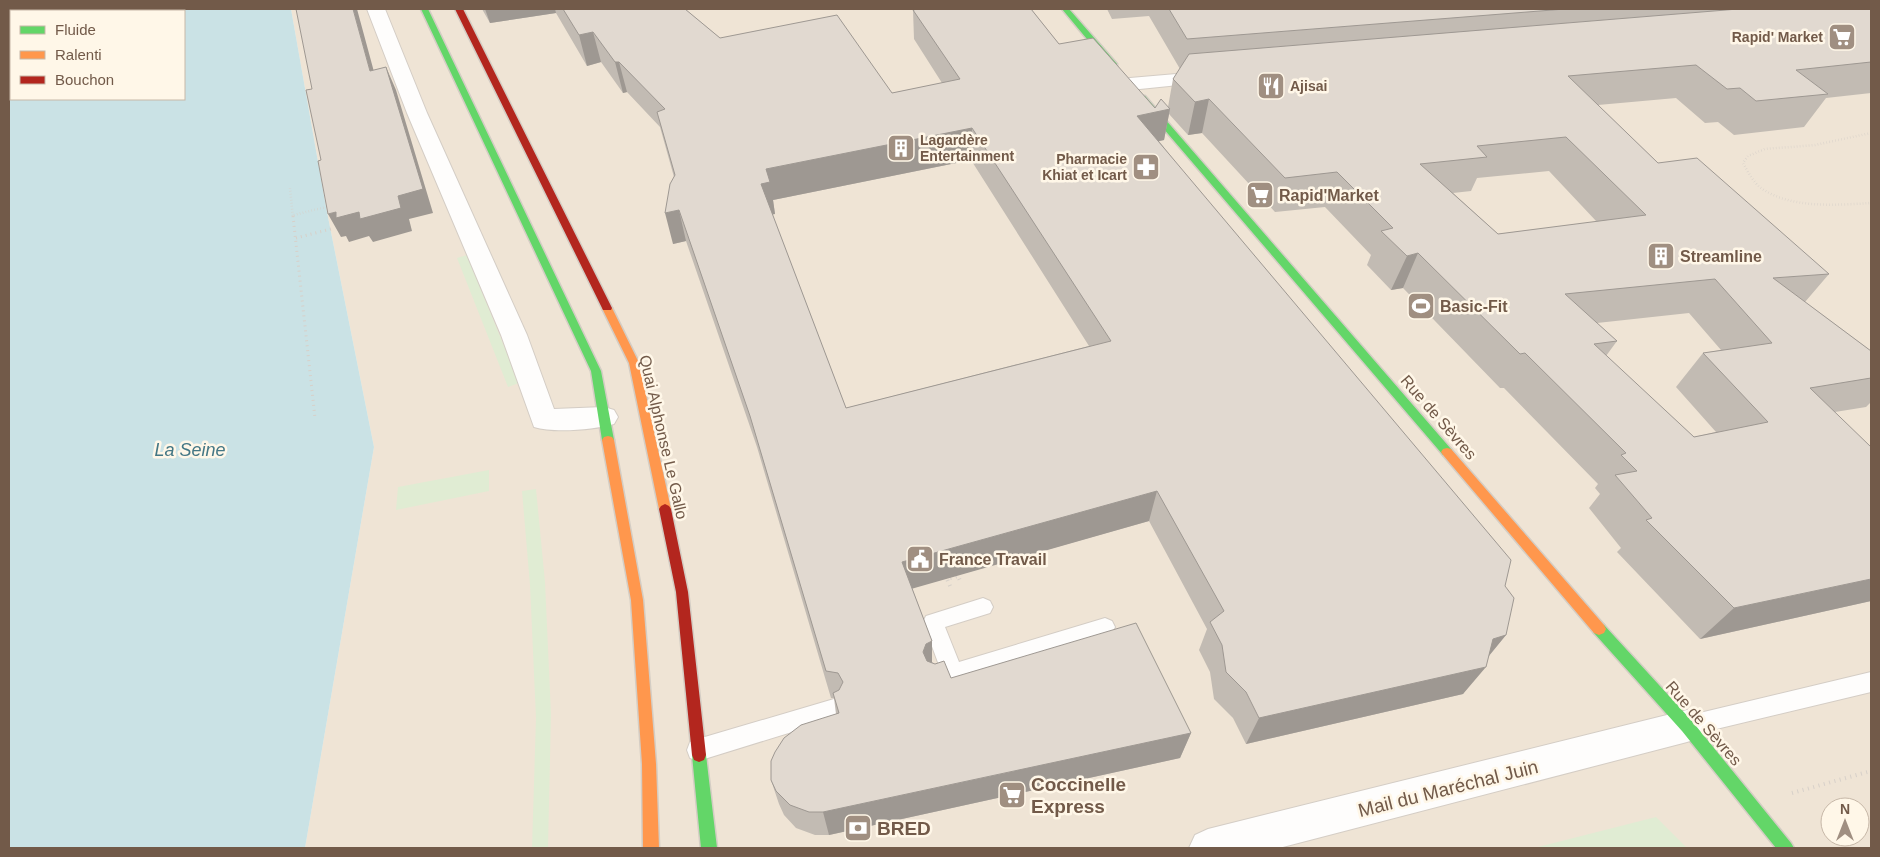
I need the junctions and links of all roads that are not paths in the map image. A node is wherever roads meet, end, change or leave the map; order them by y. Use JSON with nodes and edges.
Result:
{"nodes":[{"id":1,"x":376,"y":9,"type":"edge"},
{"id":2,"x":424,"y":9,"type":"edge"},
{"id":3,"x":459,"y":9,"type":"edge"},
{"id":4,"x":1065,"y":9,"type":"edge"},
{"id":5,"x":1228,"y":76,"type":"edge"},
{"id":6,"x":1130,"y":84,"type":"junction"},
{"id":7,"x":604,"y":417,"type":"junction"},
{"id":8,"x":983,"y":607,"type":"dead end"},
{"id":9,"x":1105,"y":628,"type":"dead end"},
{"id":10,"x":1871,"y":682,"type":"edge"},
{"id":11,"x":834,"y":709,"type":"edge"},
{"id":12,"x":1687,"y":726,"type":"junction"},
{"id":13,"x":698,"y":750,"type":"junction"},
{"id":14,"x":651,"y":848,"type":"edge"},
{"id":15,"x":709,"y":848,"type":"edge"},
{"id":16,"x":1208,"y":848,"type":"edge"},
{"id":17,"x":1786,"y":848,"type":"edge"}],
"edges":[{"from":1,"to":7,"type":"street"},
{"from":2,"to":7,"type":"main road"},
{"from":3,"to":13,"type":"main road","name":"Quai Alphonse Le Gallo"},
{"from":4,"to":6,"type":"main road","name":"Rue de Sèvres"},
{"from":5,"to":6,"type":"street"},
{"from":6,"to":12,"type":"main road","name":"Rue de Sèvres"},
{"from":7,"to":14,"type":"main road"},
{"from":8,"to":9,"type":"lane"},
{"from":10,"to":12,"type":"lane"},
{"from":11,"to":13,"type":"lane"},
{"from":12,"to":16,"type":"street","name":"Mail du Maréchal Juin"},
{"from":12,"to":17,"type":"main road","name":"Rue de Sèvres"},
{"from":13,"to":15,"type":"main road","name":"Quai Alphonse Le Gallo"}]}
